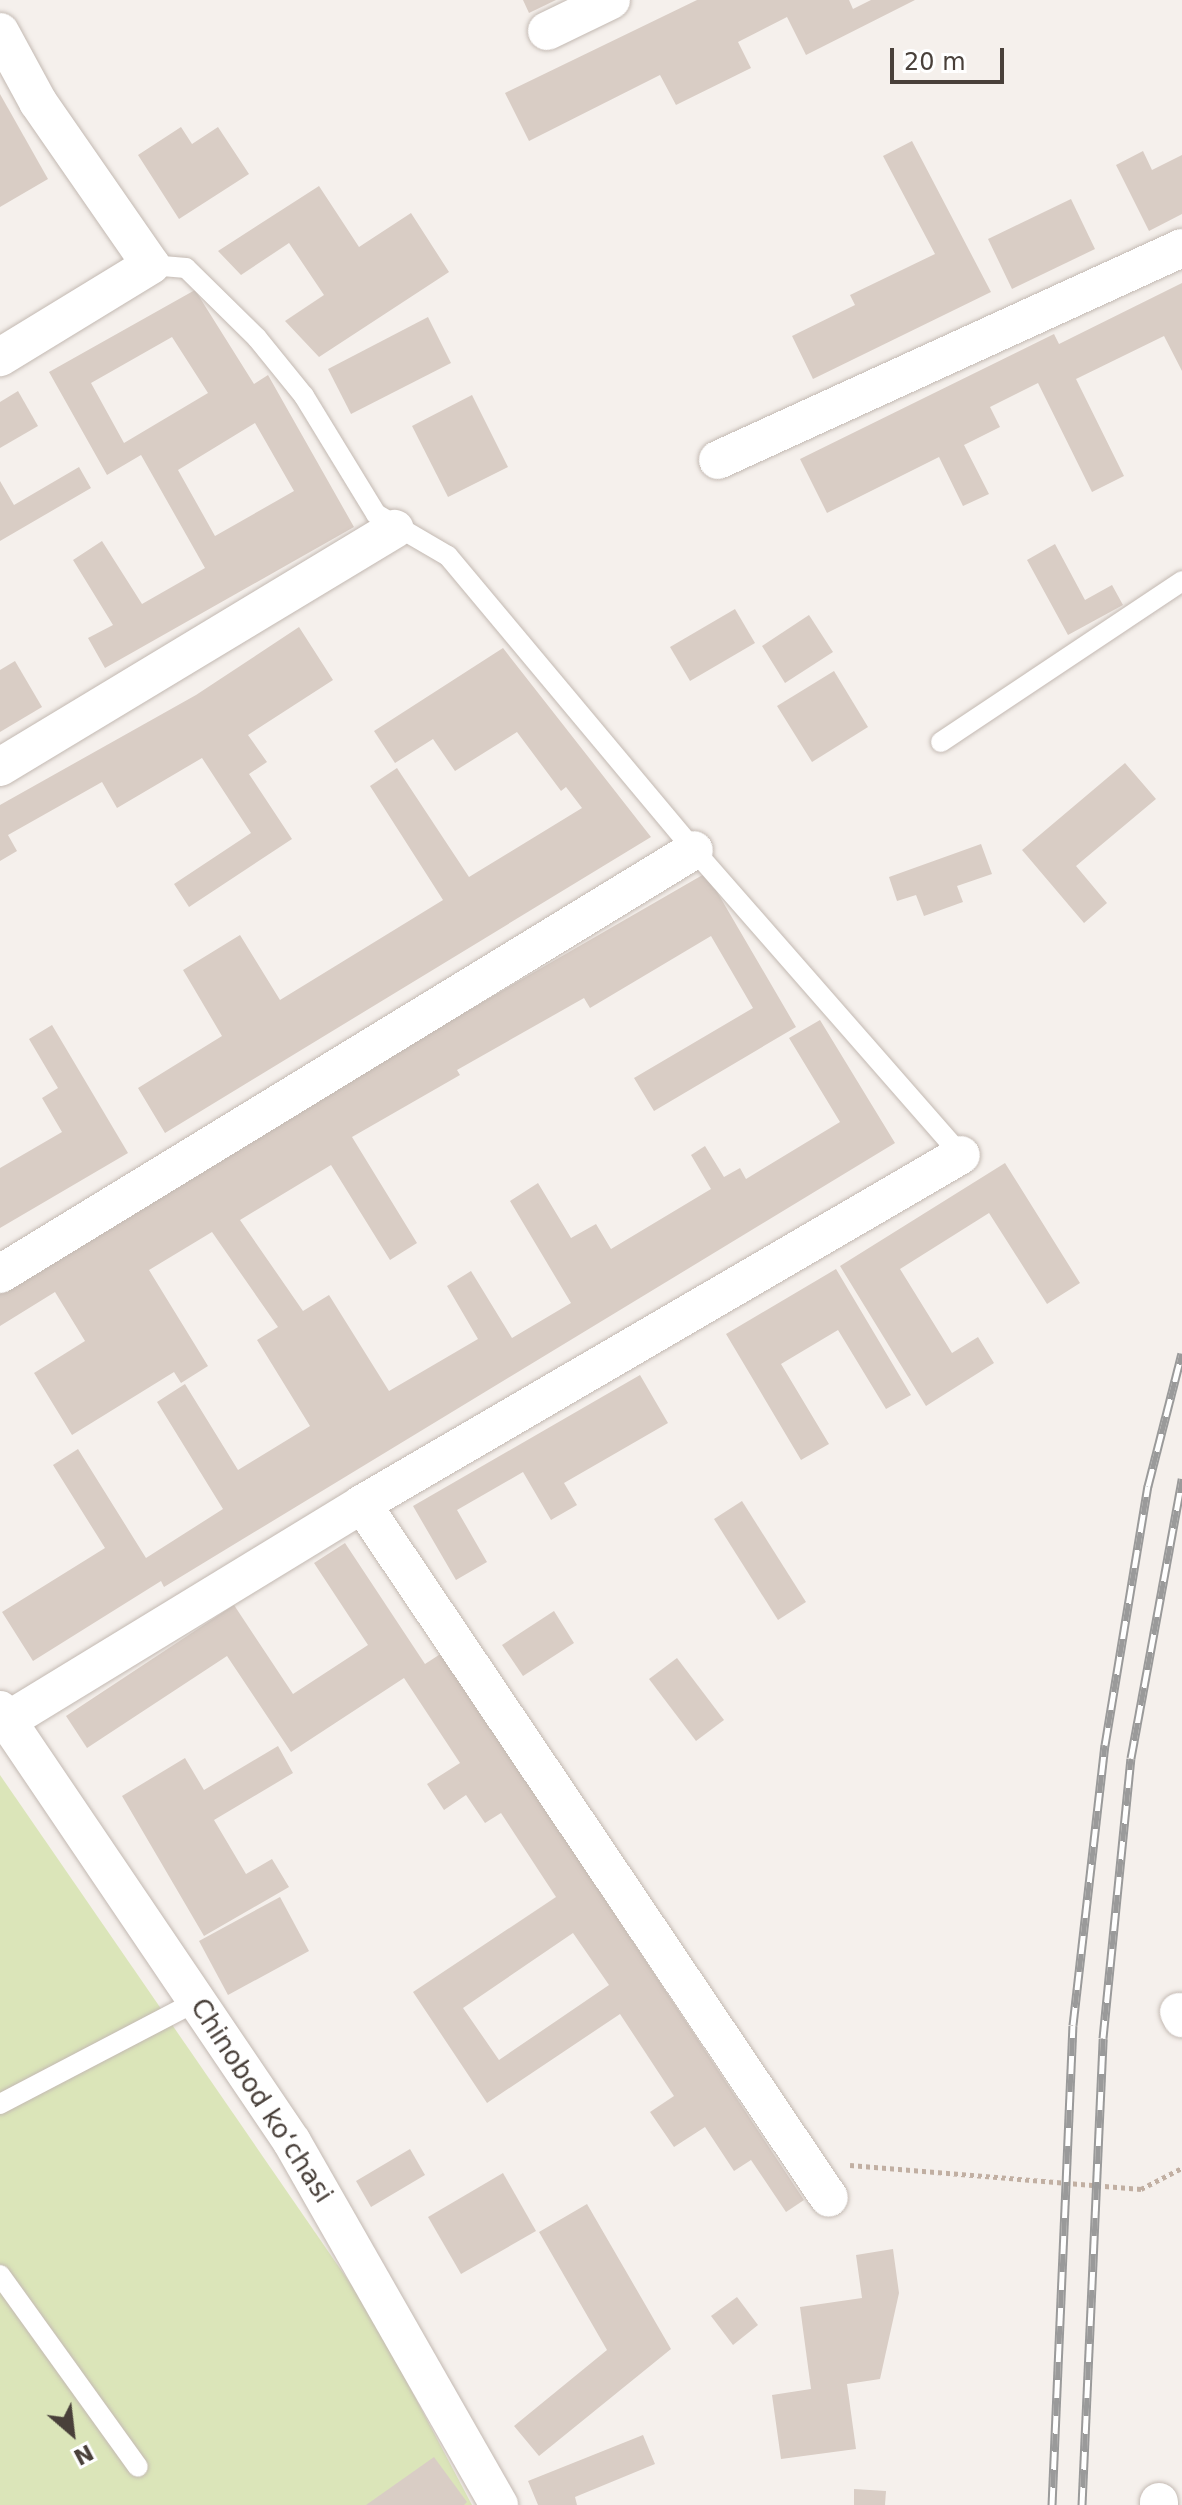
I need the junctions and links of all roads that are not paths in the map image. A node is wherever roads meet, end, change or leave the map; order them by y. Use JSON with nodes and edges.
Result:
{"nodes":[{"id":1,"x":611,"y":0,"type":"edge"},
{"id":2,"x":547,"y":31,"type":"dead end"},
{"id":3,"x":0,"y":32,"type":"edge"},
{"id":4,"x":1182,"y":248,"type":"edge"},
{"id":5,"x":151,"y":265,"type":"junction"},
{"id":6,"x":0,"y":357,"type":"edge"},
{"id":7,"x":718,"y":460,"type":"dead end"},
{"id":8,"x":395,"y":529,"type":"junction"},
{"id":9,"x":1182,"y":581,"type":"edge"},
{"id":10,"x":941,"y":742,"type":"dead end"},
{"id":11,"x":0,"y":767,"type":"edge"},
{"id":12,"x":694,"y":850,"type":"junction"},
{"id":13,"x":961,"y":1155,"type":"joint"},
{"id":14,"x":0,"y":1274,"type":"edge"},
{"id":15,"x":362,"y":1504,"type":"junction"},
{"id":16,"x":4,"y":1716,"type":"edge"},
{"id":17,"x":197,"y":2001,"type":"junction"},
{"id":18,"x":0,"y":2104,"type":"edge"},
{"id":19,"x":824,"y":2191,"type":"road end"},
{"id":20,"x":0,"y":2275,"type":"edge"},
{"id":21,"x":138,"y":2467,"type":"dead end"},
{"id":22,"x":499,"y":2505,"type":"edge"}],
"edges":[{"from":1,"to":2,"type":"street"},
{"from":3,"to":5,"type":"street"},
{"from":4,"to":7,"type":"street"},
{"from":5,"to":6,"type":"street"},
{"from":5,"to":8,"type":"lane"},
{"from":8,"to":11,"type":"street"},
{"from":8,"to":12,"type":"lane"},
{"from":9,"to":10,"type":"lane"},
{"from":12,"to":13,"type":"lane"},
{"from":12,"to":14,"type":"street"},
{"from":13,"to":15,"type":"street"},
{"from":15,"to":16,"type":"street"},
{"from":15,"to":19,"type":"street"},
{"from":16,"to":17,"type":"street","name":"Chinobod koʻchasi"},
{"from":17,"to":18,"type":"lane"},
{"from":17,"to":22,"type":"street","name":"Chinobod koʻchasi"},
{"from":20,"to":21,"type":"lane"}]}
